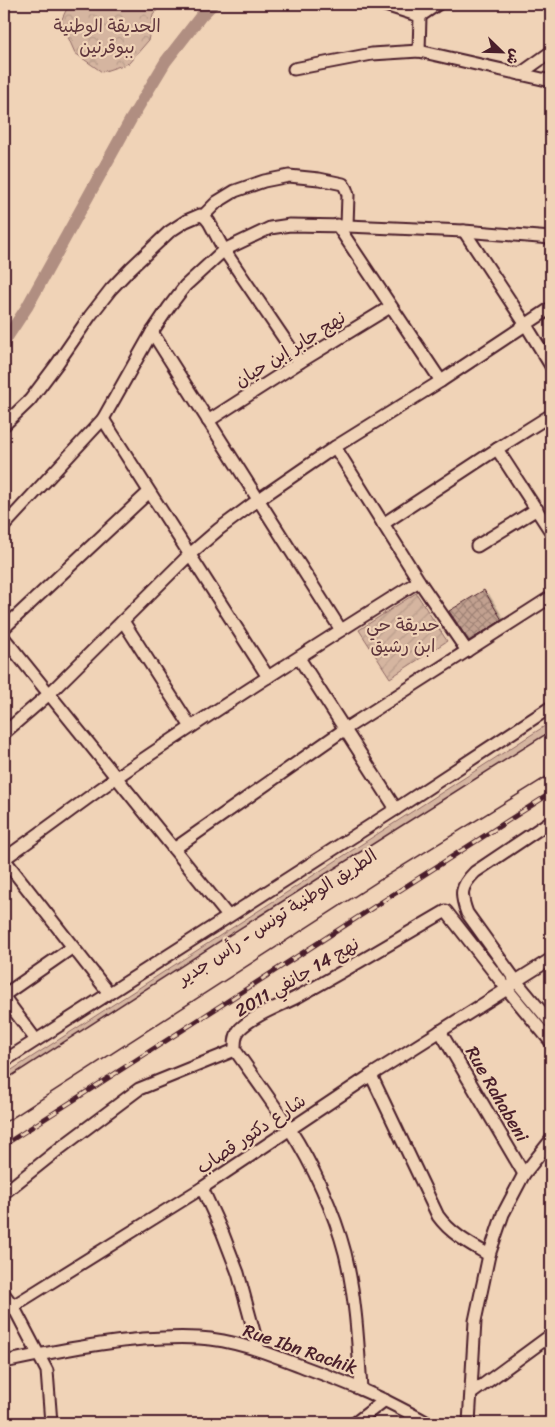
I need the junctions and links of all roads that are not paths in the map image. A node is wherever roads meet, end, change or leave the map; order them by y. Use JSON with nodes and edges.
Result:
{"nodes":[{"id":1,"x":382,"y":4,"type":"edge"},
{"id":2,"x":438,"y":4,"type":"edge"},
{"id":3,"x":420,"y":16,"type":"junction"},
{"id":4,"x":419,"y":51,"type":"junction"},
{"id":5,"x":551,"y":52,"type":"edge"},
{"id":6,"x":294,"y":69,"type":"dead end"},
{"id":7,"x":520,"y":74,"type":"junction"},
{"id":8,"x":551,"y":81,"type":"edge"},
{"id":9,"x":203,"y":216,"type":"junction"},
{"id":10,"x":342,"y":225,"type":"junction"},
{"id":11,"x":464,"y":230,"type":"junction"},
{"id":12,"x":551,"y":238,"type":"edge"},
{"id":13,"x":224,"y":250,"type":"junction"},
{"id":14,"x":390,"y":307,"type":"junction"},
{"id":15,"x":551,"y":308,"type":"edge"},
{"id":16,"x":526,"y":325,"type":"junction"},
{"id":17,"x":152,"y":332,"type":"junction"},
{"id":18,"x":300,"y":362,"type":"junction"},
{"id":19,"x":551,"y":366,"type":"edge"},
{"id":20,"x":441,"y":381,"type":"junction"},
{"id":21,"x":551,"y":415,"type":"edge"},
{"id":22,"x":103,"y":419,"type":"junction"},
{"id":23,"x":208,"y":421,"type":"junction"},
{"id":24,"x":4,"y":425,"type":"edge"},
{"id":25,"x":335,"y":447,"type":"junction"},
{"id":26,"x":496,"y":449,"type":"junction"},
{"id":27,"x":149,"y":492,"type":"junction"},
{"id":28,"x":258,"y":500,"type":"junction"},
{"id":29,"x":537,"y":509,"type":"junction"},
{"id":30,"x":383,"y":524,"type":"junction"},
{"id":31,"x":4,"y":526,"type":"edge"},
{"id":32,"x":551,"y":532,"type":"edge"},
{"id":33,"x":478,"y":546,"type":"dead end"},
{"id":34,"x":189,"y":555,"type":"junction"},
{"id":35,"x":419,"y":582,"type":"junction"},
{"id":36,"x":551,"y":597,"type":"edge"},
{"id":37,"x":123,"y":620,"type":"junction"},
{"id":38,"x":4,"y":628,"type":"edge"},
{"id":39,"x":341,"y":630,"type":"junction"},
{"id":40,"x":4,"y":638,"type":"edge"},
{"id":41,"x":467,"y":651,"type":"junction"},
{"id":42,"x":299,"y":658,"type":"junction"},
{"id":43,"x":268,"y":677,"type":"junction"},
{"id":44,"x":48,"y":694,"type":"junction"},
{"id":45,"x":551,"y":707,"type":"edge"},
{"id":46,"x":191,"y":727,"type":"junction"},
{"id":47,"x":345,"y":729,"type":"junction"},
{"id":48,"x":4,"y":733,"type":"edge"},
{"id":49,"x":551,"y":743,"type":"edge"},
{"id":50,"x":551,"y":762,"type":"edge"},
{"id":51,"x":117,"y":778,"type":"junction"},
{"id":52,"x":396,"y":809,"type":"junction"},
{"id":53,"x":551,"y":822,"type":"edge"},
{"id":54,"x":174,"y":848,"type":"junction"},
{"id":55,"x":4,"y":859,"type":"edge"},
{"id":56,"x":228,"y":916,"type":"junction"},
{"id":57,"x":73,"y":947,"type":"junction"},
{"id":58,"x":551,"y":958,"type":"edge"},
{"id":59,"x":512,"y":985,"type":"junction"},
{"id":60,"x":109,"y":994,"type":"junction"},
{"id":61,"x":4,"y":996,"type":"edge"},
{"id":62,"x":551,"y":1023,"type":"edge"},
{"id":63,"x":440,"y":1031,"type":"junction"},
{"id":64,"x":36,"y":1040,"type":"junction"},
{"id":65,"x":551,"y":1042,"type":"edge"},
{"id":66,"x":235,"y":1050,"type":"junction"},
{"id":67,"x":4,"y":1061,"type":"edge"},
{"id":68,"x":371,"y":1075,"type":"junction"},
{"id":69,"x":4,"y":1093,"type":"edge"},
{"id":70,"x":4,"y":1111,"type":"edge"},
{"id":71,"x":290,"y":1129,"type":"junction"},
{"id":72,"x":551,"y":1140,"type":"edge"},
{"id":73,"x":524,"y":1174,"type":"junction"},
{"id":74,"x":202,"y":1188,"type":"junction"},
{"id":75,"x":4,"y":1193,"type":"edge"},
{"id":76,"x":489,"y":1254,"type":"junction"},
{"id":77,"x":4,"y":1294,"type":"edge"},
{"id":78,"x":13,"y":1306,"type":"junction"},
{"id":79,"x":551,"y":1335,"type":"edge"},
{"id":80,"x":259,"y":1350,"type":"junction"},
{"id":81,"x":39,"y":1355,"type":"junction"},
{"id":82,"x":4,"y":1362,"type":"edge"},
{"id":83,"x":361,"y":1389,"type":"junction"},
{"id":84,"x":472,"y":1393,"type":"junction"},
{"id":85,"x":385,"y":1400,"type":"junction"},
{"id":86,"x":51,"y":1423,"type":"edge"},
{"id":87,"x":355,"y":1423,"type":"edge"},
{"id":88,"x":428,"y":1423,"type":"edge"},
{"id":89,"x":469,"y":1423,"type":"edge"}],
"edges":[{"from":1,"to":3,"type":"street"},
{"from":2,"to":3,"type":"street"},
{"from":3,"to":4,"type":"street"},
{"from":4,"to":6,"type":"street"},
{"from":4,"to":7,"type":"street"},
{"from":5,"to":7,"type":"street"},
{"from":7,"to":8,"type":"street"},
{"from":9,"to":10,"type":"street"},
{"from":9,"to":13,"type":"street"},
{"from":9,"to":24,"type":"street"},
{"from":10,"to":11,"type":"street"},
{"from":10,"to":13,"type":"street"},
{"from":10,"to":14,"type":"street"},
{"from":11,"to":12,"type":"street"},
{"from":11,"to":16,"type":"street"},
{"from":13,"to":17,"type":"street"},
{"from":13,"to":18,"type":"street"},
{"from":14,"to":18,"type":"street","name":"نهج جابر إبن حيان"},
{"from":14,"to":20,"type":"street"},
{"from":15,"to":16,"type":"street"},
{"from":16,"to":19,"type":"street"},
{"from":16,"to":20,"type":"street"},
{"from":17,"to":22,"type":"street"},
{"from":17,"to":23,"type":"street"},
{"from":18,"to":23,"type":"street","name":"نهج جابر إبن حيان"},
{"from":20,"to":25,"type":"street"},
{"from":21,"to":26,"type":"street"},
{"from":22,"to":27,"type":"street"},
{"from":22,"to":31,"type":"street"},
{"from":23,"to":28,"type":"street"},
{"from":25,"to":28,"type":"street"},
{"from":25,"to":30,"type":"street"},
{"from":26,"to":29,"type":"street"},
{"from":26,"to":30,"type":"street"},
{"from":27,"to":34,"type":"street"},
{"from":27,"to":38,"type":"street"},
{"from":28,"to":34,"type":"street"},
{"from":28,"to":39,"type":"street"},
{"from":29,"to":32,"type":"street"},
{"from":29,"to":33,"type":"street"},
{"from":30,"to":35,"type":"street"},
{"from":34,"to":37,"type":"street"},
{"from":34,"to":43,"type":"street"},
{"from":35,"to":39,"type":"street"},
{"from":35,"to":41,"type":"street"},
{"from":36,"to":41,"type":"street"},
{"from":37,"to":44,"type":"street"},
{"from":37,"to":46,"type":"street"},
{"from":39,"to":42,"type":"street"},
{"from":40,"to":44,"type":"street"},
{"from":41,"to":47,"type":"street"},
{"from":42,"to":43,"type":"street"},
{"from":42,"to":47,"type":"street"},
{"from":43,"to":46,"type":"street"},
{"from":44,"to":48,"type":"street"},
{"from":44,"to":51,"type":"street"},
{"from":45,"to":52,"type":"street"},
{"from":46,"to":51,"type":"street"},
{"from":47,"to":52,"type":"street"},
{"from":47,"to":54,"type":"street"},
{"from":49,"to":69,"type":"highway","name":"الطريق الوطنية تونس - رأس جدير"},
{"from":50,"to":70,"type":"highway","name":"الطريق الوطنية تونس - رأس جدير"},
{"from":51,"to":54,"type":"street"},
{"from":51,"to":55,"type":"street"},
{"from":52,"to":56,"type":"street"},
{"from":53,"to":59,"type":"street"},
{"from":54,"to":56,"type":"street"},
{"from":55,"to":57,"type":"street"},
{"from":56,"to":60,"type":"street"},
{"from":57,"to":60,"type":"street"},
{"from":57,"to":61,"type":"street"},
{"from":58,"to":59,"type":"street","name":"شارع دكتور قصاب"},
{"from":59,"to":62,"type":"street"},
{"from":59,"to":63,"type":"street","name":"شارع دكتور قصاب"},
{"from":59,"to":65,"type":"street"},
{"from":59,"to":66,"type":"street","name":"نهج 14 جانفي 2011"},
{"from":60,"to":64,"type":"street"},
{"from":61,"to":64,"type":"street"},
{"from":63,"to":68,"type":"street","name":"شارع دكتور قصاب"},
{"from":63,"to":73,"type":"street","name":"Rue Rahabeni"},
{"from":64,"to":67,"type":"street"},
{"from":66,"to":71,"type":"street"},
{"from":66,"to":75,"type":"street"},
{"from":68,"to":71,"type":"street","name":"شارع دكتور قصاب"},
{"from":68,"to":76,"type":"street"},
{"from":71,"to":74,"type":"street","name":"شارع دكتور قصاب"},
{"from":71,"to":83,"type":"street"},
{"from":72,"to":73,"type":"street"},
{"from":73,"to":76,"type":"street"},
{"from":74,"to":78,"type":"street","name":"شارع دكتور قصاب"},
{"from":74,"to":80,"type":"street"},
{"from":76,"to":84,"type":"street"},
{"from":77,"to":78,"type":"street"},
{"from":78,"to":81,"type":"street"},
{"from":79,"to":84,"type":"street"},
{"from":80,"to":81,"type":"street","name":"Rue Ibn Rachik"},
{"from":80,"to":83,"type":"street","name":"Rue Ibn Rachik"},
{"from":81,"to":82,"type":"street","name":"Rue Ibn Rachik"},
{"from":81,"to":86,"type":"street"},
{"from":83,"to":85,"type":"street","name":"Rue Ibn Rachik"},
{"from":84,"to":89,"type":"street"},
{"from":85,"to":87,"type":"street"},
{"from":85,"to":88,"type":"street","name":"Rue Ibn Rachik"}]}
